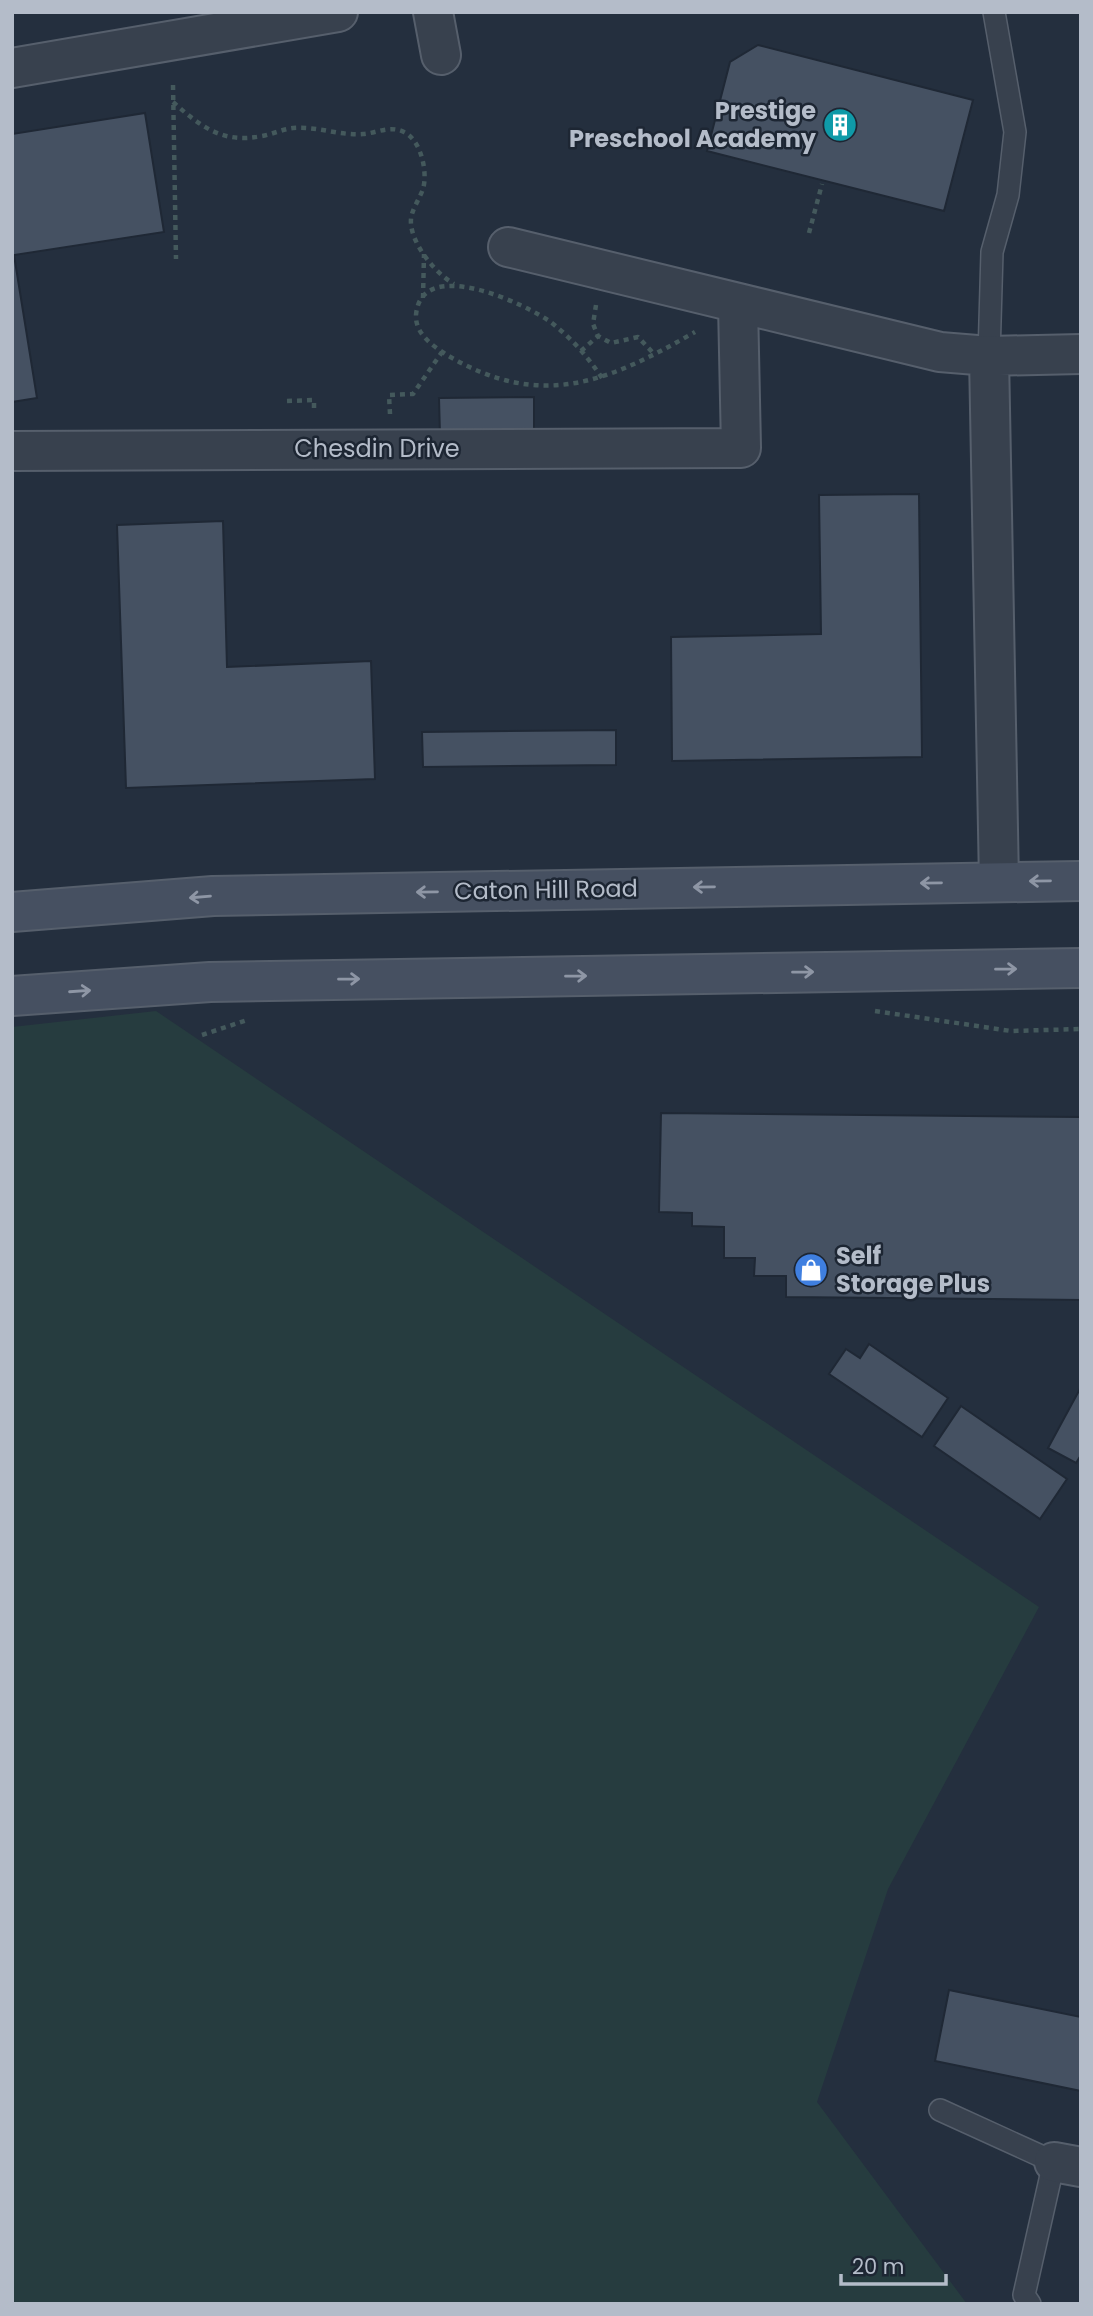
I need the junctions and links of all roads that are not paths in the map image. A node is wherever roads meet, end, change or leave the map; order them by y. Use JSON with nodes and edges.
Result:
{"nodes":[{"id":1,"x":338,"y":12,"type":"edge"},
{"id":2,"x":433,"y":12,"type":"edge"},
{"id":3,"x":994,"y":12,"type":"edge"},
{"id":4,"x":441,"y":55,"type":"dead end"},
{"id":5,"x":12,"y":68,"type":"edge"},
{"id":6,"x":508,"y":247,"type":"dead end"},
{"id":7,"x":738,"y":304,"type":"junction"},
{"id":8,"x":1081,"y":354,"type":"edge"},
{"id":9,"x":989,"y":356,"type":"junction"},
{"id":10,"x":12,"y":451,"type":"edge"},
{"id":11,"x":1081,"y":881,"type":"edge"},
{"id":12,"x":999,"y":882,"type":"junction"},
{"id":13,"x":12,"y":912,"type":"edge"},
{"id":14,"x":1081,"y":968,"type":"edge"},
{"id":15,"x":12,"y":996,"type":"edge"},
{"id":16,"x":940,"y":2110,"type":"dead end"},
{"id":17,"x":1068,"y":2164,"type":"edge"},
{"id":18,"x":1030,"y":2304,"type":"edge"}],
"edges":[{"from":1,"to":5,"type":"street"},
{"from":2,"to":4,"type":"street"},
{"from":3,"to":9,"type":"lane"},
{"from":6,"to":7,"type":"street"},
{"from":7,"to":9,"type":"street"},
{"from":7,"to":10,"type":"street","name":"Chesdin Drive"},
{"from":8,"to":9,"type":"street"},
{"from":9,"to":12,"type":"street"},
{"from":11,"to":12,"type":"main road","name":"Caton Hill Road","one_way":true},
{"from":12,"to":13,"type":"main road","name":"Caton Hill Road","one_way":true},
{"from":15,"to":14,"type":"main road","one_way":true},
{"from":16,"to":17,"type":"lane"},
{"from":17,"to":18,"type":"lane"}]}
